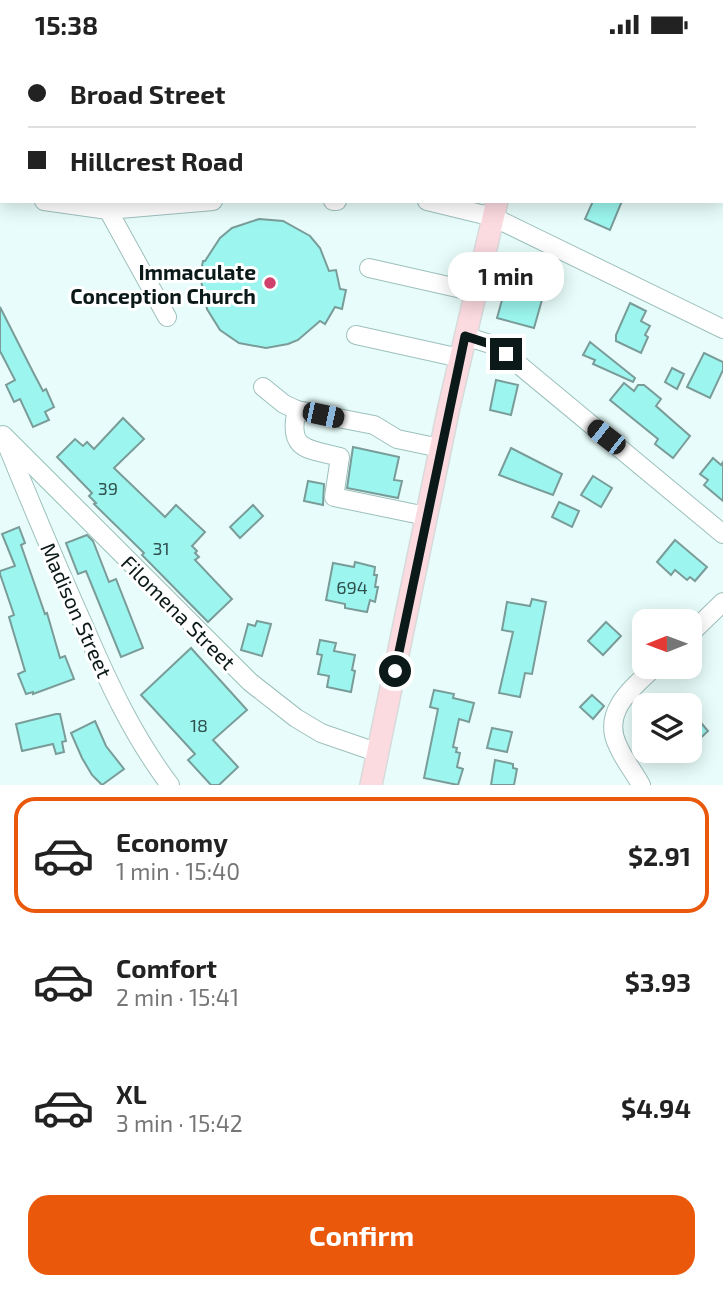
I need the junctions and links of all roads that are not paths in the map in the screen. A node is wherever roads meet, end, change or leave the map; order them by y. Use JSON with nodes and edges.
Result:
{"nodes":[{"id":1,"x":76,"y":203,"type":"edge"},
{"id":2,"x":160,"y":203,"type":"edge"},
{"id":3,"x":444,"y":203,"type":"edge"},
{"id":4,"x":108,"y":205,"type":"edge"},
{"id":5,"x":495,"y":209,"type":"edge"},
{"id":6,"x":369,"y":268,"type":"dead end"},
{"id":7,"x":475,"y":292,"type":"junction"},
{"id":8,"x":167,"y":317,"type":"dead end"},
{"id":9,"x":723,"y":328,"type":"edge"},
{"id":10,"x":356,"y":335,"type":"dead end"},
{"id":11,"x":465,"y":336,"type":"junction"},
{"id":12,"x":460,"y":358,"type":"junction"},
{"id":13,"x":263,"y":387,"type":"dead end"},
{"id":14,"x":297,"y":410,"type":"junction"},
{"id":15,"x":2,"y":432,"type":"edge"},
{"id":16,"x":440,"y":448,"type":"junction"},
{"id":17,"x":426,"y":516,"type":"junction"},
{"id":18,"x":723,"y":534,"type":"edge"},
{"id":19,"x":723,"y":602,"type":"edge"},
{"id":20,"x":702,"y":622,"type":"edge"},
{"id":21,"x":642,"y":679,"type":"edge"},
{"id":22,"x":379,"y":753,"type":"junction"},
{"id":23,"x":170,"y":785,"type":"edge"},
{"id":24,"x":371,"y":785,"type":"edge"},
{"id":25,"x":640,"y":785,"type":"edge"}],
"edges":[{"from":1,"to":4,"type":"street"},
{"from":2,"to":4,"type":"street"},
{"from":3,"to":5,"type":"street"},
{"from":4,"to":8,"type":"street"},
{"from":5,"to":7,"type":"main road"},
{"from":5,"to":9,"type":"street"},
{"from":6,"to":7,"type":"street"},
{"from":7,"to":11,"type":"main road"},
{"from":10,"to":12,"type":"street"},
{"from":11,"to":12,"type":"main road"},
{"from":11,"to":18,"type":"street"},
{"from":12,"to":16,"type":"main road"},
{"from":13,"to":14,"type":"street"},
{"from":14,"to":16,"type":"street"},
{"from":14,"to":17,"type":"street"},
{"from":15,"to":22,"type":"street","name":"Filomena Street"},
{"from":15,"to":23,"type":"street","name":"Madison Street"},
{"from":16,"to":17,"type":"main road"},
{"from":17,"to":22,"type":"main road"},
{"from":19,"to":20,"type":"street"},
{"from":21,"to":25,"type":"street"},
{"from":22,"to":24,"type":"main road"}]}
